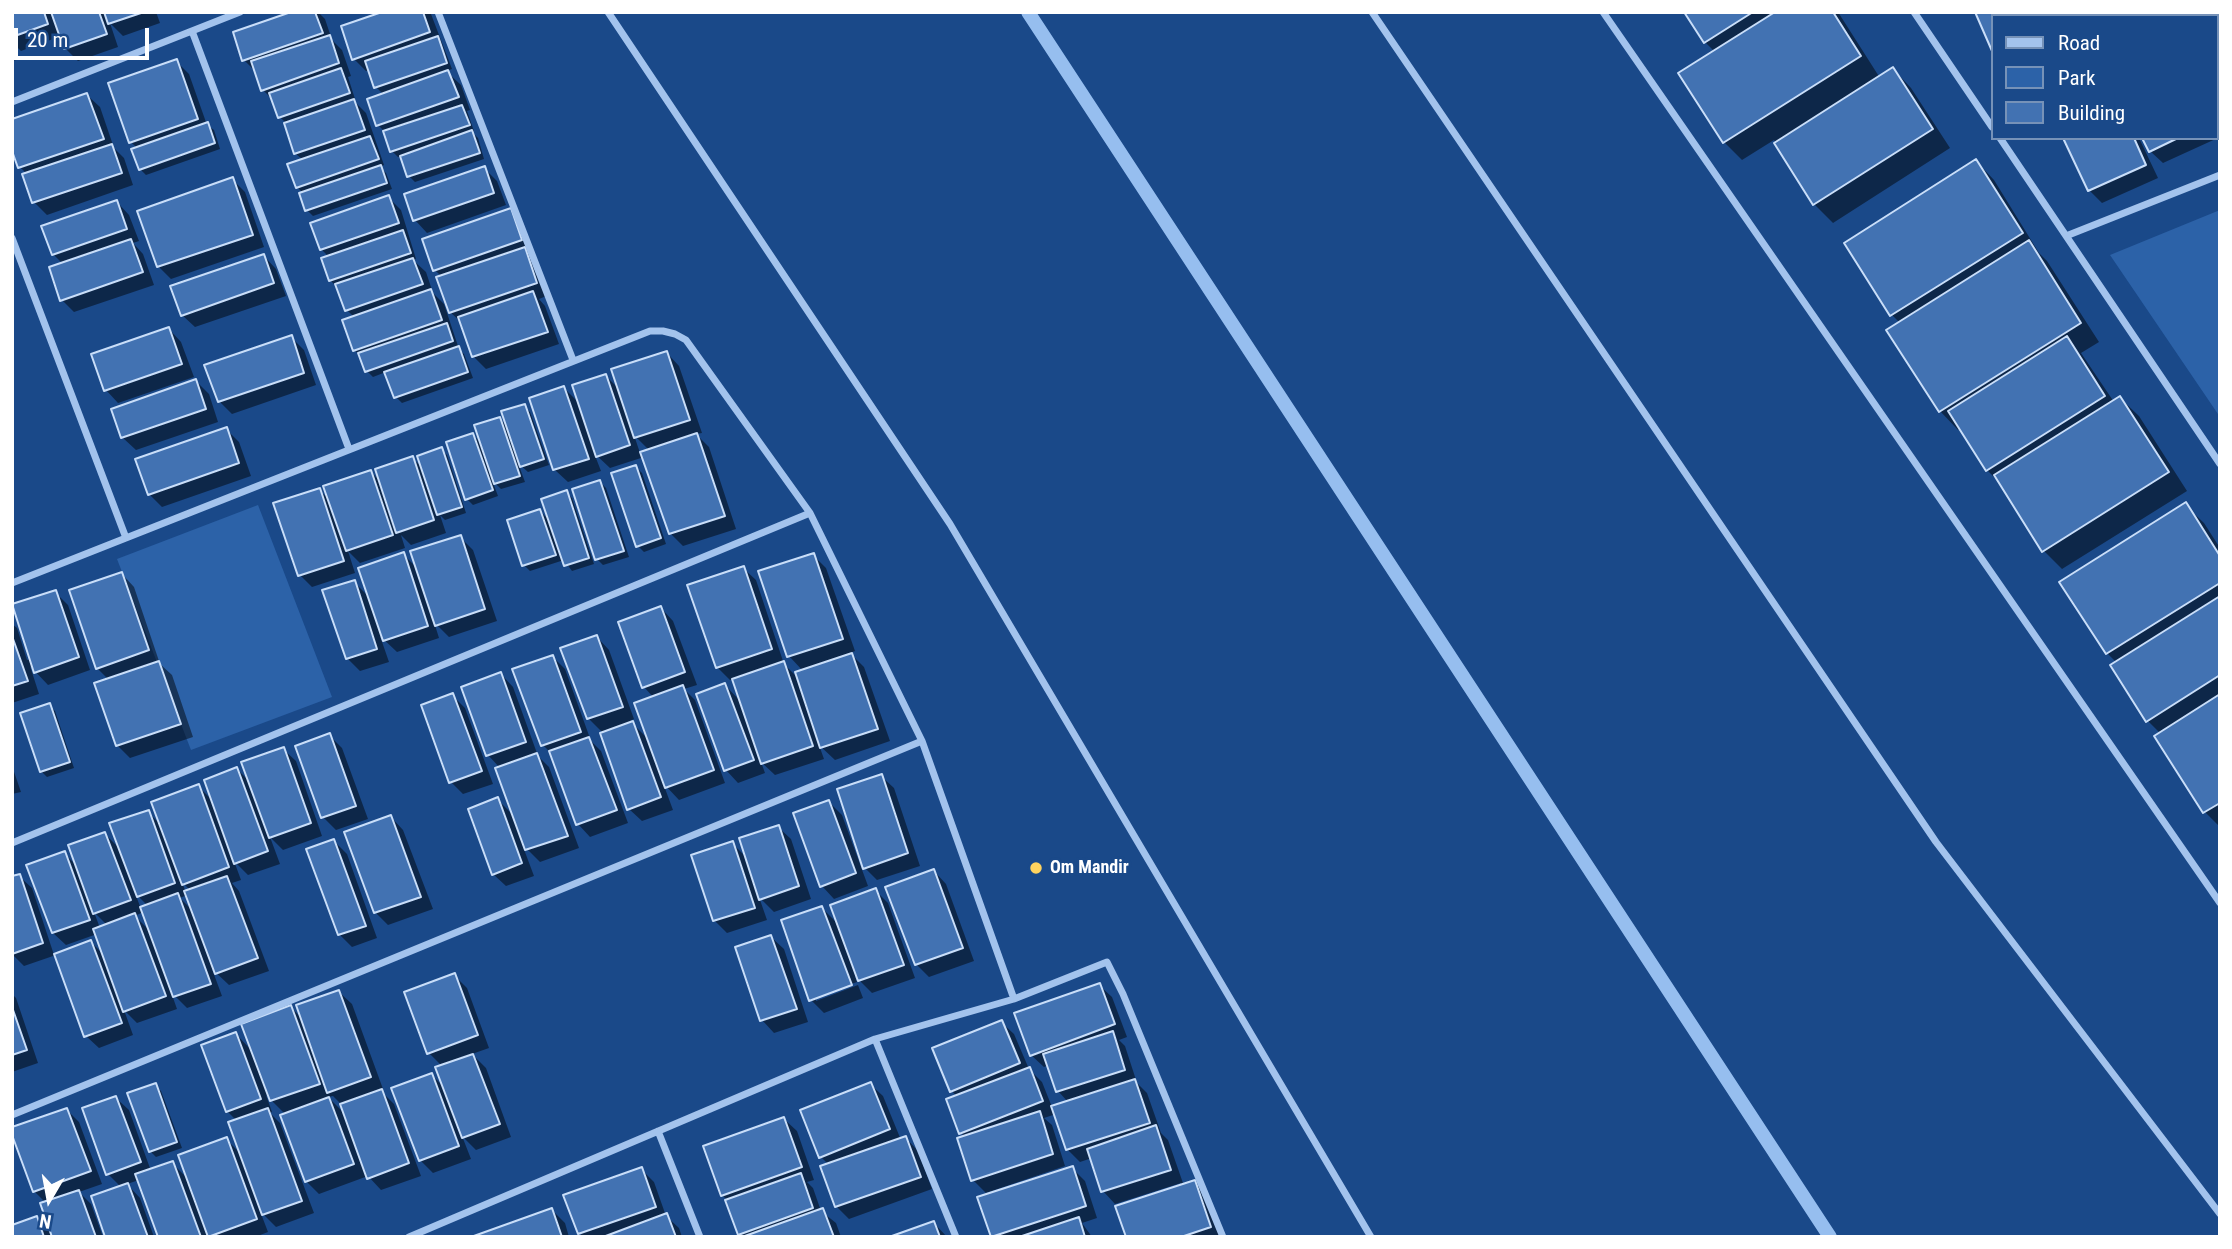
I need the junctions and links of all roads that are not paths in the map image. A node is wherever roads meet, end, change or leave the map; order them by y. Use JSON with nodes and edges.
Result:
{"nodes":[{"id":1,"x":240,"y":12,"type":"edge"},
{"id":2,"x":438,"y":12,"type":"edge"},
{"id":3,"x":608,"y":12,"type":"edge"},
{"id":4,"x":1372,"y":12,"type":"edge"},
{"id":5,"x":1603,"y":12,"type":"edge"},
{"id":6,"x":1914,"y":12,"type":"edge"},
{"id":7,"x":192,"y":30,"type":"junction"},
{"id":8,"x":12,"y":102,"type":"edge"},
{"id":9,"x":1990,"y":124,"type":"edge"},
{"id":10,"x":2001,"y":140,"type":"edge"},
{"id":11,"x":2220,"y":175,"type":"edge"},
{"id":12,"x":2066,"y":236,"type":"junction"},
{"id":13,"x":12,"y":238,"type":"edge"},
{"id":14,"x":573,"y":360,"type":"junction"},
{"id":15,"x":349,"y":449,"type":"junction"},
{"id":16,"x":2220,"y":464,"type":"edge"},
{"id":17,"x":810,"y":513,"type":"junction"},
{"id":18,"x":126,"y":538,"type":"junction"},
{"id":19,"x":12,"y":583,"type":"edge"},
{"id":20,"x":922,"y":741,"type":"junction"},
{"id":21,"x":12,"y":843,"type":"edge"},
{"id":22,"x":2220,"y":903,"type":"edge"},
{"id":23,"x":1014,"y":999,"type":"junction"},
{"id":24,"x":875,"y":1039,"type":"junction"},
{"id":25,"x":12,"y":1115,"type":"edge"},
{"id":26,"x":658,"y":1131,"type":"junction"},
{"id":27,"x":2220,"y":1214,"type":"edge"},
{"id":28,"x":429,"y":1233,"type":"edge"},
{"id":29,"x":409,"y":1237,"type":"edge"},
{"id":30,"x":700,"y":1237,"type":"edge"},
{"id":31,"x":956,"y":1237,"type":"edge"},
{"id":32,"x":1223,"y":1237,"type":"edge"},
{"id":33,"x":1371,"y":1237,"type":"edge"}],
"edges":[{"from":1,"to":7,"type":"street"},
{"from":2,"to":14,"type":"street"},
{"from":3,"to":33,"type":"street"},
{"from":4,"to":27,"type":"street"},
{"from":5,"to":22,"type":"street"},
{"from":6,"to":9,"type":"street"},
{"from":7,"to":8,"type":"street"},
{"from":7,"to":15,"type":"street"},
{"from":10,"to":12,"type":"street"},
{"from":11,"to":12,"type":"street"},
{"from":12,"to":16,"type":"street"},
{"from":13,"to":18,"type":"street"},
{"from":14,"to":15,"type":"street"},
{"from":14,"to":17,"type":"street"},
{"from":15,"to":18,"type":"street"},
{"from":17,"to":20,"type":"street"},
{"from":17,"to":21,"type":"street"},
{"from":18,"to":19,"type":"street"},
{"from":20,"to":23,"type":"street"},
{"from":20,"to":25,"type":"street"},
{"from":23,"to":24,"type":"street"},
{"from":23,"to":32,"type":"street"},
{"from":24,"to":26,"type":"street"},
{"from":24,"to":31,"type":"street"},
{"from":26,"to":28,"type":"street"},
{"from":26,"to":30,"type":"street"},
{"from":28,"to":29,"type":"street"}]}
